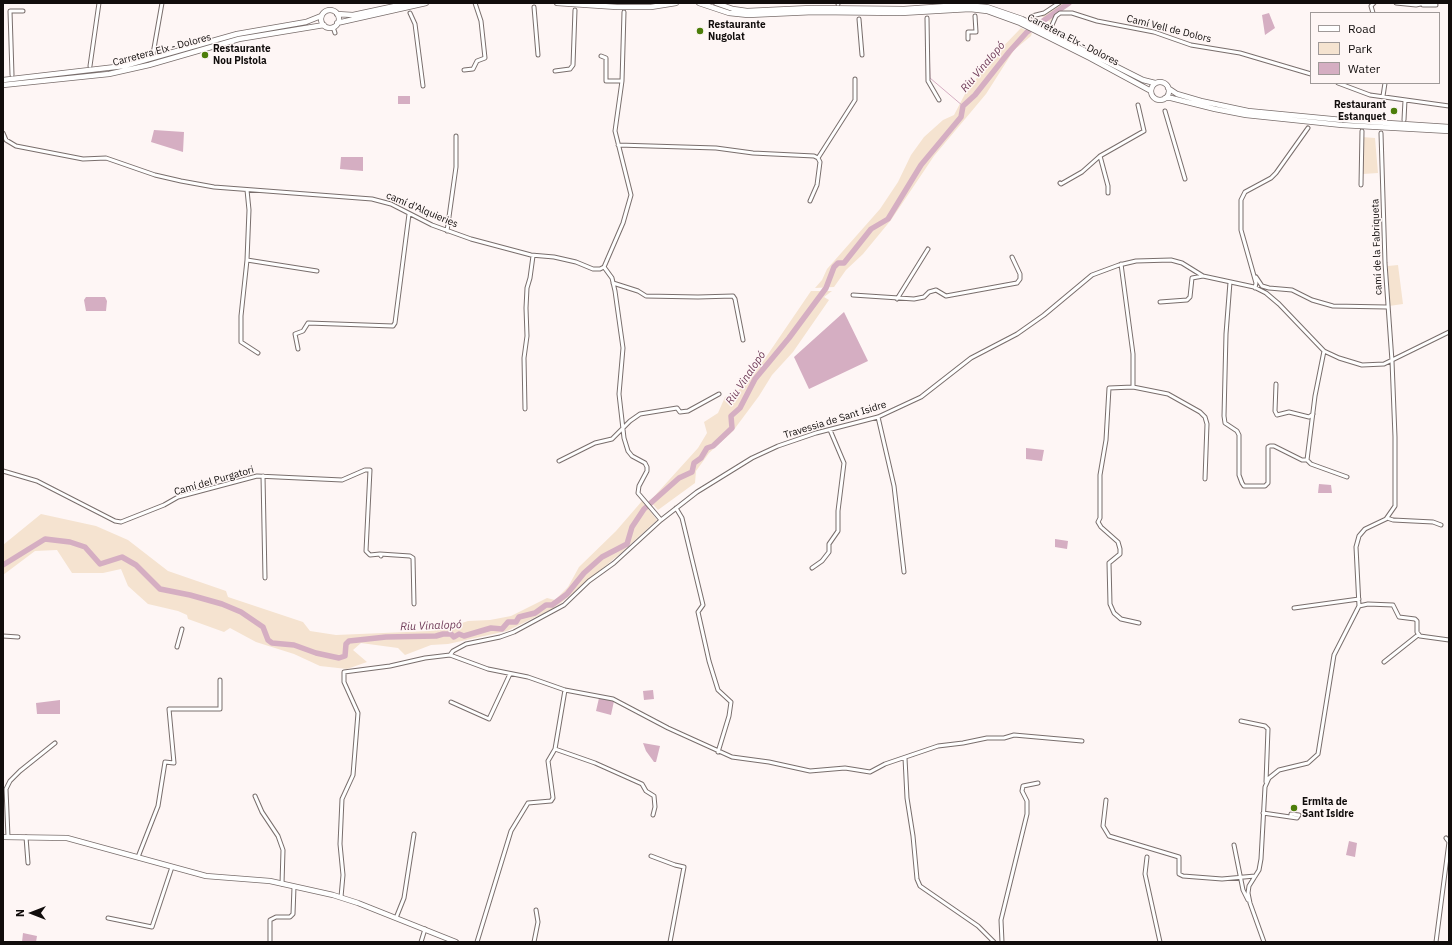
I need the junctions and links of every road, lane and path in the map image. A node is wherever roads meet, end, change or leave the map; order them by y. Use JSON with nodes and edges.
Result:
{"nodes":[{"id":1,"x":99,"y":3,"type":"edge"},
{"id":2,"x":162,"y":3,"type":"edge"},
{"id":3,"x":329,"y":3,"type":"edge"},
{"id":4,"x":409,"y":3,"type":"edge"},
{"id":5,"x":426,"y":3,"type":"edge"},
{"id":6,"x":475,"y":3,"type":"edge"},
{"id":7,"x":557,"y":3,"type":"edge"},
{"id":8,"x":676,"y":3,"type":"edge"},
{"id":9,"x":700,"y":3,"type":"edge"},
{"id":10,"x":716,"y":3,"type":"edge"},
{"id":11,"x":1059,"y":3,"type":"edge"},
{"id":12,"x":1374,"y":3,"type":"edge"},
{"id":13,"x":1396,"y":3,"type":"edge"},
{"id":14,"x":1424,"y":4,"type":"edge"},
{"id":15,"x":1436,"y":4,"type":"dead end"},
{"id":16,"x":534,"y":7,"type":"dead end"},
{"id":17,"x":329,"y":10,"type":"junction"},
{"id":18,"x":575,"y":10,"type":"dead end"},
{"id":19,"x":23,"y":11,"type":"dead end"},
{"id":20,"x":624,"y":12,"type":"dead end"},
{"id":21,"x":1373,"y":12,"type":"edge"},
{"id":22,"x":410,"y":13,"type":"dead end"},
{"id":23,"x":338,"y":14,"type":"junction"},
{"id":24,"x":321,"y":16,"type":"junction"},
{"id":25,"x":975,"y":16,"type":"dead end"},
{"id":26,"x":1032,"y":16,"type":"dead end"},
{"id":27,"x":927,"y":18,"type":"dead end"},
{"id":28,"x":859,"y":19,"type":"dead end"},
{"id":29,"x":1021,"y":21,"type":"junction"},
{"id":30,"x":324,"y":25,"type":"junction"},
{"id":31,"x":335,"y":25,"type":"junction"},
{"id":32,"x":1052,"y":25,"type":"dead end"},
{"id":33,"x":335,"y":33,"type":"dead end"},
{"id":34,"x":1045,"y":33,"type":"junction"},
{"id":35,"x":968,"y":39,"type":"dead end"},
{"id":36,"x":153,"y":54,"type":"dead end"},
{"id":37,"x":862,"y":54,"type":"dead end"},
{"id":38,"x":538,"y":55,"type":"dead end"},
{"id":39,"x":601,"y":56,"type":"dead end"},
{"id":40,"x":90,"y":66,"type":"dead end"},
{"id":41,"x":464,"y":70,"type":"dead end"},
{"id":42,"x":555,"y":71,"type":"dead end"},
{"id":43,"x":1310,"y":74,"type":"edge"},
{"id":44,"x":12,"y":75,"type":"dead end"},
{"id":45,"x":855,"y":79,"type":"dead end"},
{"id":46,"x":3,"y":80,"type":"edge"},
{"id":47,"x":622,"y":82,"type":"junction"},
{"id":48,"x":1155,"y":83,"type":"junction"},
{"id":49,"x":1341,"y":84,"type":"edge"},
{"id":50,"x":1385,"y":84,"type":"edge"},
{"id":51,"x":3,"y":85,"type":"edge"},
{"id":52,"x":423,"y":86,"type":"dead end"},
{"id":53,"x":1168,"y":88,"type":"junction"},
{"id":54,"x":1151,"y":91,"type":"junction"},
{"id":55,"x":1383,"y":96,"type":"junction"},
{"id":56,"x":1165,"y":98,"type":"junction"},
{"id":57,"x":939,"y":100,"type":"dead end"},
{"id":58,"x":1405,"y":100,"type":"junction"},
{"id":59,"x":1138,"y":105,"type":"dead end"},
{"id":60,"x":1449,"y":106,"type":"edge"},
{"id":61,"x":1165,"y":112,"type":"dead end"},
{"id":62,"x":1404,"y":120,"type":"dead end"},
{"id":63,"x":1449,"y":127,"type":"edge"},
{"id":64,"x":1308,"y":128,"type":"dead end"},
{"id":65,"x":1362,"y":131,"type":"dead end"},
{"id":66,"x":1449,"y":131,"type":"edge"},
{"id":67,"x":3,"y":133,"type":"edge"},
{"id":68,"x":1381,"y":133,"type":"dead end"},
{"id":69,"x":456,"y":136,"type":"dead end"},
{"id":70,"x":618,"y":144,"type":"junction"},
{"id":71,"x":1100,"y":156,"type":"junction"},
{"id":72,"x":818,"y":158,"type":"junction"},
{"id":73,"x":1186,"y":179,"type":"dead end"},
{"id":74,"x":1060,"y":183,"type":"dead end"},
{"id":75,"x":1361,"y":185,"type":"dead end"},
{"id":76,"x":247,"y":190,"type":"junction"},
{"id":77,"x":1108,"y":193,"type":"dead end"},
{"id":78,"x":810,"y":201,"type":"dead end"},
{"id":79,"x":410,"y":214,"type":"junction"},
{"id":80,"x":447,"y":231,"type":"junction"},
{"id":81,"x":928,"y":249,"type":"dead end"},
{"id":82,"x":533,"y":256,"type":"junction"},
{"id":83,"x":1012,"y":257,"type":"dead end"},
{"id":84,"x":247,"y":260,"type":"junction"},
{"id":85,"x":1121,"y":264,"type":"junction"},
{"id":86,"x":604,"y":267,"type":"junction"},
{"id":87,"x":1252,"y":270,"type":"junction"},
{"id":88,"x":317,"y":271,"type":"dead end"},
{"id":89,"x":1203,"y":276,"type":"junction"},
{"id":90,"x":1230,"y":282,"type":"junction"},
{"id":91,"x":613,"y":283,"type":"junction"},
{"id":92,"x":1255,"y":288,"type":"junction"},
{"id":93,"x":853,"y":295,"type":"dead end"},
{"id":94,"x":898,"y":299,"type":"junction"},
{"id":95,"x":1160,"y":302,"type":"dead end"},
{"id":96,"x":1387,"y":306,"type":"junction"},
{"id":97,"x":1449,"y":332,"type":"edge"},
{"id":98,"x":743,"y":340,"type":"dead end"},
{"id":99,"x":298,"y":349,"type":"dead end"},
{"id":100,"x":1324,"y":351,"type":"junction"},
{"id":101,"x":258,"y":353,"type":"dead end"},
{"id":102,"x":1392,"y":361,"type":"junction"},
{"id":103,"x":1276,"y":384,"type":"dead end"},
{"id":104,"x":1133,"y":387,"type":"junction"},
{"id":105,"x":719,"y":394,"type":"dead end"},
{"id":106,"x":526,"y":409,"type":"dead end"},
{"id":107,"x":1313,"y":414,"type":"junction"},
{"id":108,"x":878,"y":417,"type":"junction"},
{"id":109,"x":623,"y":429,"type":"junction"},
{"id":110,"x":830,"y":430,"type":"junction"},
{"id":111,"x":1307,"y":460,"type":"junction"},
{"id":112,"x":559,"y":461,"type":"dead end"},
{"id":113,"x":3,"y":471,"type":"edge"},
{"id":114,"x":263,"y":476,"type":"junction"},
{"id":115,"x":1347,"y":477,"type":"dead end"},
{"id":116,"x":1205,"y":479,"type":"dead end"},
{"id":117,"x":676,"y":508,"type":"junction"},
{"id":118,"x":1392,"y":512,"type":"junction"},
{"id":119,"x":1387,"y":518,"type":"junction"},
{"id":120,"x":661,"y":520,"type":"junction"},
{"id":121,"x":1392,"y":520,"type":"junction"},
{"id":122,"x":1441,"y":525,"type":"dead end"},
{"id":123,"x":812,"y":568,"type":"dead end"},
{"id":124,"x":904,"y":572,"type":"dead end"},
{"id":125,"x":264,"y":578,"type":"dead end"},
{"id":126,"x":1359,"y":600,"type":"junction"},
{"id":127,"x":414,"y":604,"type":"dead end"},
{"id":128,"x":1359,"y":606,"type":"junction"},
{"id":129,"x":1294,"y":608,"type":"dead end"},
{"id":130,"x":1139,"y":623,"type":"dead end"},
{"id":131,"x":182,"y":629,"type":"dead end"},
{"id":132,"x":1418,"y":635,"type":"junction"},
{"id":133,"x":3,"y":636,"type":"edge"},
{"id":134,"x":18,"y":637,"type":"dead end"},
{"id":135,"x":1449,"y":640,"type":"edge"},
{"id":136,"x":177,"y":647,"type":"dead end"},
{"id":137,"x":450,"y":655,"type":"junction"},
{"id":138,"x":1384,"y":662,"type":"dead end"},
{"id":139,"x":510,"y":674,"type":"junction"},
{"id":140,"x":220,"y":680,"type":"dead end"},
{"id":141,"x":565,"y":690,"type":"junction"},
{"id":142,"x":451,"y":702,"type":"dead end"},
{"id":143,"x":1241,"y":721,"type":"dead end"},
{"id":144,"x":1082,"y":741,"type":"dead end"},
{"id":145,"x":55,"y":743,"type":"dead end"},
{"id":146,"x":556,"y":749,"type":"junction"},
{"id":147,"x":718,"y":752,"type":"junction"},
{"id":148,"x":905,"y":758,"type":"junction"},
{"id":149,"x":1038,"y":783,"type":"dead end"},
{"id":150,"x":1266,"y":784,"type":"junction"},
{"id":151,"x":255,"y":796,"type":"dead end"},
{"id":152,"x":1106,"y":800,"type":"dead end"},
{"id":153,"x":1263,"y":813,"type":"junction"},
{"id":154,"x":652,"y":815,"type":"dead end"},
{"id":155,"x":1291,"y":817,"type":"dead end"},
{"id":156,"x":414,"y":834,"type":"dead end"},
{"id":157,"x":6,"y":837,"type":"edge"},
{"id":158,"x":26,"y":837,"type":"junction"},
{"id":159,"x":1446,"y":838,"type":"dead end"},
{"id":160,"x":1234,"y":845,"type":"dead end"},
{"id":161,"x":651,"y":856,"type":"dead end"},
{"id":162,"x":138,"y":857,"type":"junction"},
{"id":163,"x":1147,"y":857,"type":"dead end"},
{"id":164,"x":28,"y":863,"type":"dead end"},
{"id":165,"x":172,"y":867,"type":"junction"},
{"id":166,"x":1240,"y":876,"type":"junction"},
{"id":167,"x":1255,"y":876,"type":"junction"},
{"id":168,"x":282,"y":884,"type":"junction"},
{"id":169,"x":294,"y":887,"type":"junction"},
{"id":170,"x":341,"y":897,"type":"junction"},
{"id":171,"x":1250,"y":904,"type":"junction"},
{"id":172,"x":536,"y":910,"type":"dead end"},
{"id":173,"x":108,"y":918,"type":"dead end"},
{"id":174,"x":396,"y":918,"type":"junction"},
{"id":175,"x":425,"y":929,"type":"junction"},
{"id":176,"x":270,"y":942,"type":"edge"},
{"id":177,"x":421,"y":942,"type":"edge"},
{"id":178,"x":456,"y":942,"type":"edge"},
{"id":179,"x":476,"y":942,"type":"edge"},
{"id":180,"x":534,"y":942,"type":"edge"},
{"id":181,"x":670,"y":942,"type":"edge"},
{"id":182,"x":994,"y":942,"type":"edge"},
{"id":183,"x":1002,"y":942,"type":"edge"},
{"id":184,"x":1160,"y":942,"type":"edge"},
{"id":185,"x":1264,"y":942,"type":"edge"},
{"id":186,"x":1436,"y":942,"type":"edge"}],
"edges":[{"from":1,"to":40,"type":"street"},
{"from":2,"to":36,"type":"street"},
{"from":3,"to":17,"type":"main road"},
{"from":4,"to":23,"type":"main road"},
{"from":5,"to":31,"type":"main road"},
{"from":6,"to":41,"type":"street"},
{"from":7,"to":8,"type":"main road"},
{"from":9,"to":29,"type":"main road","name":"Carretera Elx - Dolores"},
{"from":10,"to":29,"type":"main road","name":"Carretera Elx - Dolores"},
{"from":11,"to":26,"type":"street"},
{"from":12,"to":21,"type":"street"},
{"from":13,"to":14,"type":"street"},
{"from":14,"to":15,"type":"street"},
{"from":16,"to":38,"type":"street"},
{"from":17,"to":23,"type":"main road"},
{"from":17,"to":24,"type":"main road"},
{"from":18,"to":42,"type":"street"},
{"from":19,"to":44,"type":"street"},
{"from":20,"to":47,"type":"street"},
{"from":22,"to":52,"type":"street"},
{"from":23,"to":31,"type":"main road"},
{"from":24,"to":30,"type":"main road"},
{"from":24,"to":46,"type":"main road","name":"Carretera Elx - Dolores"},
{"from":25,"to":35,"type":"street"},
{"from":27,"to":57,"type":"street"},
{"from":28,"to":37,"type":"street"},
{"from":29,"to":34,"type":"main road","name":"Carretera Elx - Dolores"},
{"from":30,"to":31,"type":"main road"},
{"from":30,"to":51,"type":"main road","name":"Carretera Elx - Dolores"},
{"from":31,"to":33,"type":"street"},
{"from":32,"to":43,"type":"street","name":"Camí Vell de Dolors"},
{"from":34,"to":48,"type":"main road","name":"Carretera Elx - Dolores"},
{"from":34,"to":54,"type":"main road","name":"Carretera Elx - Dolores"},
{"from":39,"to":47,"type":"street"},
{"from":45,"to":72,"type":"street"},
{"from":47,"to":70,"type":"street"},
{"from":48,"to":53,"type":"main road"},
{"from":48,"to":54,"type":"main road"},
{"from":49,"to":55,"type":"street"},
{"from":50,"to":55,"type":"street"},
{"from":53,"to":56,"type":"main road"},
{"from":53,"to":63,"type":"main road"},
{"from":54,"to":56,"type":"main road"},
{"from":55,"to":58,"type":"street"},
{"from":56,"to":66,"type":"main road"},
{"from":58,"to":60,"type":"street"},
{"from":58,"to":62,"type":"street"},
{"from":59,"to":71,"type":"street"},
{"from":61,"to":73,"type":"street"},
{"from":64,"to":87,"type":"street"},
{"from":65,"to":75,"type":"street"},
{"from":67,"to":76,"type":"street","name":"camí d'Alquieries"},
{"from":68,"to":96,"type":"street","name":"camí de la Fabriqueta"},
{"from":69,"to":80,"type":"street"},
{"from":70,"to":72,"type":"street"},
{"from":70,"to":86,"type":"street"},
{"from":71,"to":74,"type":"street"},
{"from":71,"to":77,"type":"street"},
{"from":72,"to":78,"type":"street"},
{"from":76,"to":79,"type":"street","name":"camí d'Alquieries"},
{"from":76,"to":84,"type":"street"},
{"from":79,"to":80,"type":"street","name":"camí d'Alquieries"},
{"from":79,"to":99,"type":"street"},
{"from":80,"to":82,"type":"street","name":"camí d'Alquieries"},
{"from":81,"to":94,"type":"street"},
{"from":82,"to":86,"type":"street","name":"camí d'Alquieries"},
{"from":82,"to":106,"type":"street"},
{"from":83,"to":94,"type":"street"},
{"from":84,"to":88,"type":"street"},
{"from":84,"to":101,"type":"street"},
{"from":85,"to":89,"type":"street","name":"Travessia de Sant Isidre"},
{"from":85,"to":104,"type":"street"},
{"from":85,"to":108,"type":"street","name":"Travessia de Sant Isidre"},
{"from":86,"to":91,"type":"street"},
{"from":87,"to":92,"type":"street"},
{"from":87,"to":96,"type":"street"},
{"from":89,"to":90,"type":"street","name":"Travessia de Sant Isidre"},
{"from":89,"to":95,"type":"street"},
{"from":90,"to":92,"type":"street","name":"Travessia de Sant Isidre"},
{"from":90,"to":111,"type":"street"},
{"from":91,"to":98,"type":"street"},
{"from":91,"to":109,"type":"street"},
{"from":92,"to":100,"type":"street","name":"Travessia de Sant Isidre"},
{"from":93,"to":94,"type":"street"},
{"from":96,"to":102,"type":"street","name":"camí de la Fabriqueta"},
{"from":97,"to":102,"type":"street","name":"Travessia de Sant Isidre"},
{"from":100,"to":102,"type":"street","name":"Travessia de Sant Isidre"},
{"from":100,"to":107,"type":"street"},
{"from":102,"to":118,"type":"street","name":"camí de la Fabriqueta"},
{"from":103,"to":107,"type":"street"},
{"from":104,"to":116,"type":"street"},
{"from":104,"to":130,"type":"street"},
{"from":105,"to":109,"type":"street"},
{"from":107,"to":111,"type":"street"},
{"from":108,"to":110,"type":"street","name":"Travessia de Sant Isidre"},
{"from":108,"to":124,"type":"street"},
{"from":109,"to":112,"type":"street"},
{"from":109,"to":120,"type":"street"},
{"from":110,"to":117,"type":"street","name":"Travessia de Sant Isidre"},
{"from":110,"to":123,"type":"street"},
{"from":111,"to":115,"type":"street"},
{"from":113,"to":114,"type":"street","name":"Camí del Purgatori"},
{"from":114,"to":125,"type":"street"},
{"from":114,"to":127,"type":"street","name":"Camí del Purgatori"},
{"from":117,"to":120,"type":"street","name":"Travessia de Sant Isidre"},
{"from":117,"to":147,"type":"street"},
{"from":118,"to":119,"type":"street"},
{"from":118,"to":121,"type":"street","name":"camí de la Fabriqueta"},
{"from":119,"to":121,"type":"street"},
{"from":119,"to":126,"type":"street"},
{"from":120,"to":137,"type":"street","name":"Travessia de Sant Isidre"},
{"from":121,"to":122,"type":"street"},
{"from":126,"to":128,"type":"street"},
{"from":126,"to":129,"type":"street"},
{"from":128,"to":132,"type":"street"},
{"from":128,"to":150,"type":"street"},
{"from":131,"to":136,"type":"street"},
{"from":132,"to":135,"type":"street"},
{"from":132,"to":138,"type":"street"},
{"from":133,"to":134,"type":"street"},
{"from":137,"to":139,"type":"street"},
{"from":137,"to":170,"type":"street","name":"Travessia de Sant Isidre"},
{"from":139,"to":141,"type":"street"},
{"from":139,"to":142,"type":"street"},
{"from":140,"to":162,"type":"street"},
{"from":141,"to":146,"type":"street"},
{"from":141,"to":147,"type":"street"},
{"from":143,"to":150,"type":"street"},
{"from":144,"to":148,"type":"street"},
{"from":145,"to":157,"type":"street"},
{"from":146,"to":154,"type":"street"},
{"from":146,"to":179,"type":"street"},
{"from":147,"to":148,"type":"street"},
{"from":148,"to":182,"type":"street"},
{"from":149,"to":183,"type":"street"},
{"from":150,"to":153,"type":"street"},
{"from":151,"to":168,"type":"street"},
{"from":152,"to":166,"type":"street"},
{"from":153,"to":155,"type":"street"},
{"from":153,"to":167,"type":"street"},
{"from":156,"to":174,"type":"street"},
{"from":157,"to":158,"type":"main road"},
{"from":158,"to":162,"type":"main road"},
{"from":158,"to":164,"type":"street"},
{"from":159,"to":186,"type":"street"},
{"from":160,"to":166,"type":"street"},
{"from":161,"to":181,"type":"street"},
{"from":162,"to":165,"type":"main road"},
{"from":163,"to":184,"type":"street"},
{"from":165,"to":168,"type":"main road"},
{"from":165,"to":173,"type":"street"},
{"from":166,"to":167,"type":"street"},
{"from":166,"to":171,"type":"street"},
{"from":167,"to":171,"type":"street"},
{"from":168,"to":169,"type":"main road"},
{"from":169,"to":170,"type":"main road"},
{"from":169,"to":176,"type":"street"},
{"from":170,"to":174,"type":"main road"},
{"from":171,"to":185,"type":"street"},
{"from":172,"to":180,"type":"street"},
{"from":174,"to":175,"type":"main road"},
{"from":175,"to":177,"type":"street"},
{"from":175,"to":178,"type":"main road"}]}
